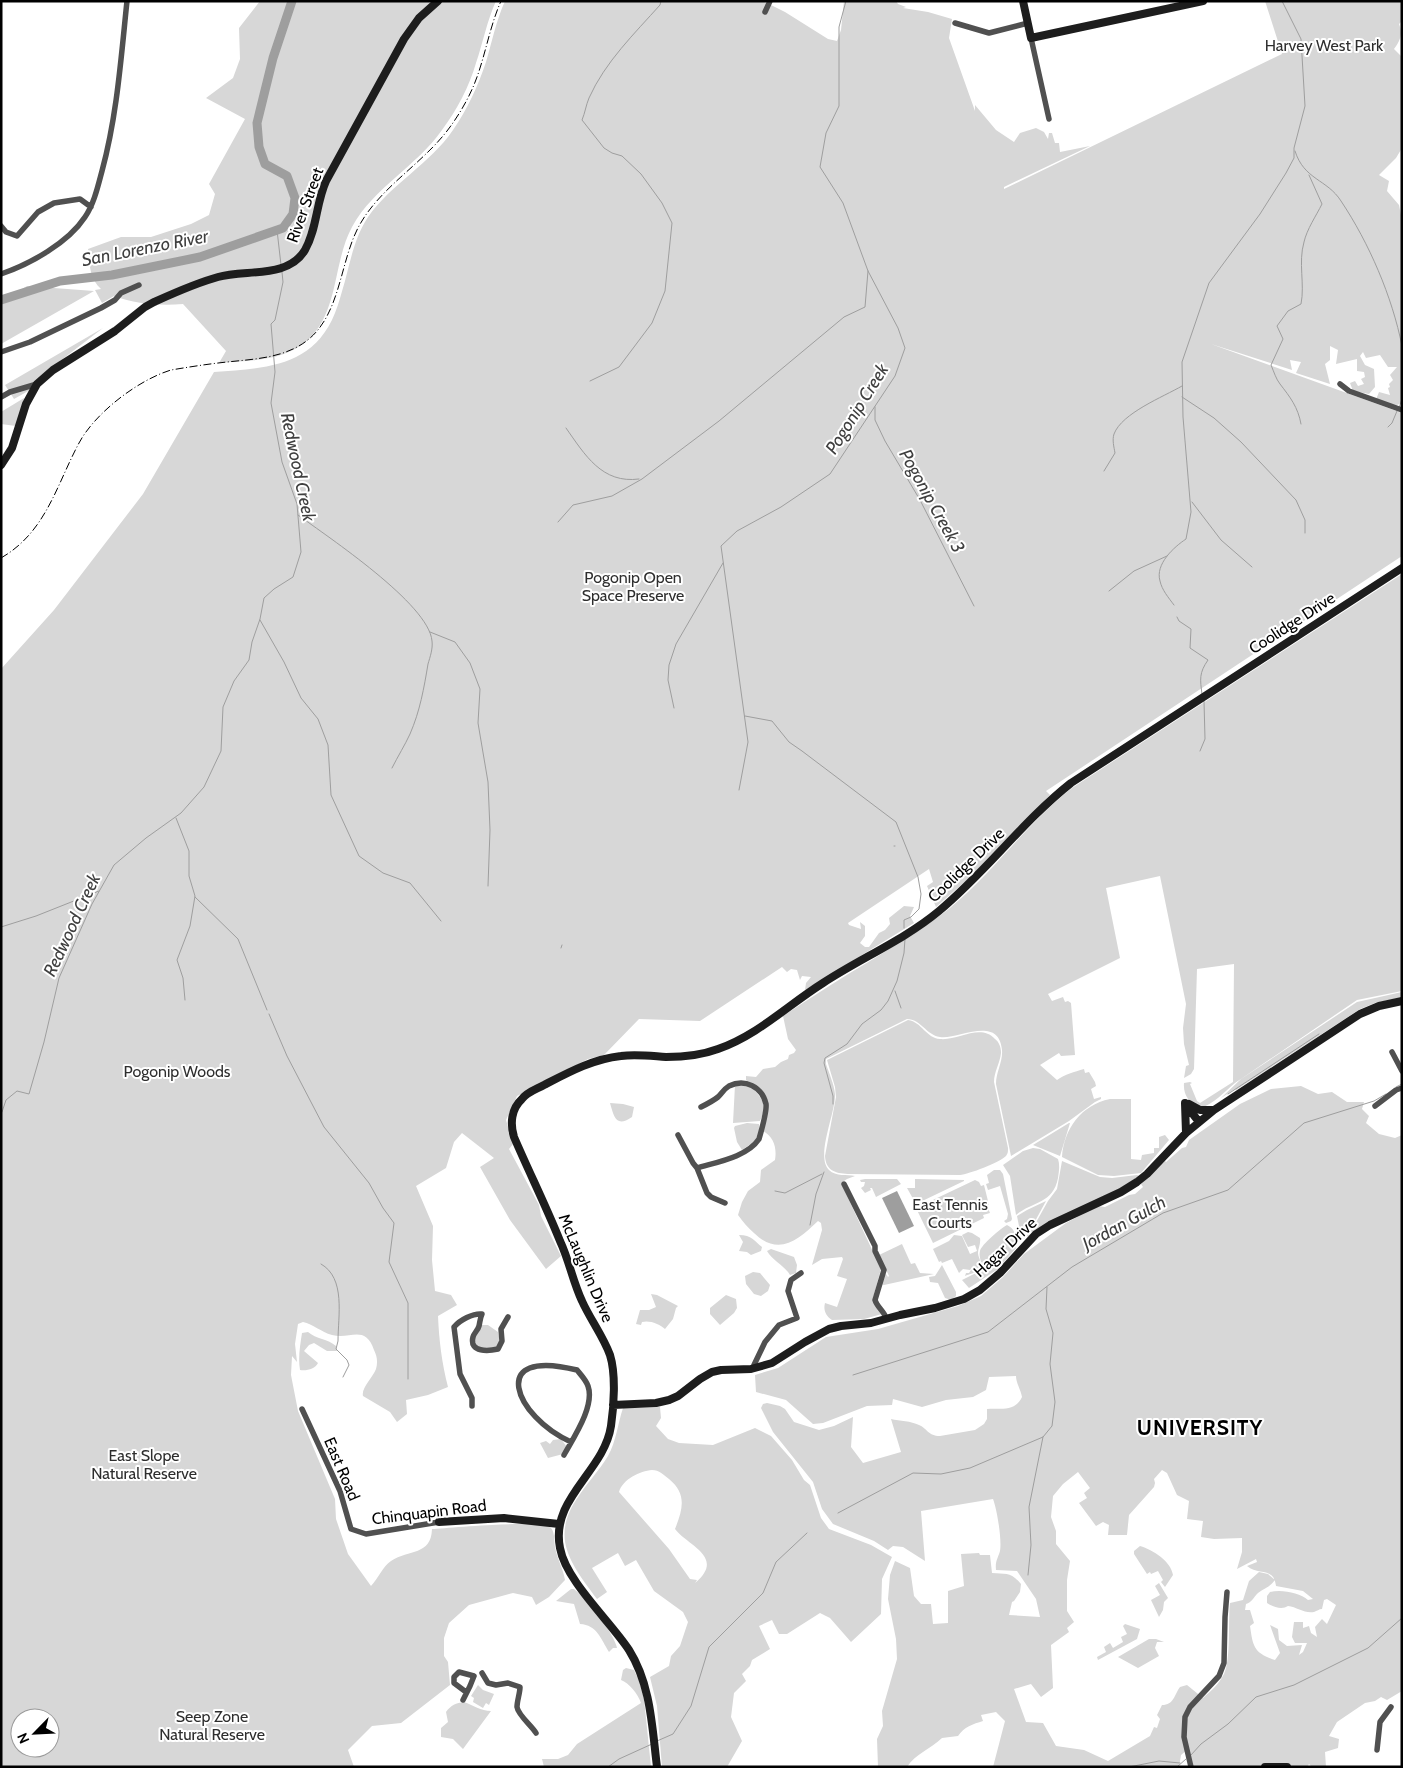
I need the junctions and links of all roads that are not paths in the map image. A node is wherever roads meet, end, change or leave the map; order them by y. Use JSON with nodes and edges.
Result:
{"nodes":[{"id":1,"x":127,"y":1,"type":"edge"},
{"id":2,"x":438,"y":1,"type":"edge"},
{"id":3,"x":770,"y":1,"type":"edge"},
{"id":4,"x":1024,"y":1,"type":"edge"},
{"id":5,"x":1203,"y":1,"type":"edge"},
{"id":6,"x":765,"y":12,"type":"dead end"},
{"id":7,"x":955,"y":23,"type":"dead end"},
{"id":8,"x":1028,"y":23,"type":"junction"},
{"id":9,"x":1031,"y":38,"type":"junction"},
{"id":10,"x":1049,"y":119,"type":"dead end"},
{"id":11,"x":91,"y":207,"type":"junction"},
{"id":12,"x":1,"y":226,"type":"edge"},
{"id":13,"x":1,"y":274,"type":"edge"},
{"id":14,"x":139,"y":285,"type":"dead end"},
{"id":15,"x":1,"y":352,"type":"edge"},
{"id":16,"x":37,"y":384,"type":"junction"},
{"id":17,"x":1340,"y":384,"type":"dead end"},
{"id":18,"x":1,"y":397,"type":"edge"},
{"id":19,"x":1402,"y":410,"type":"edge"},
{"id":20,"x":1,"y":466,"type":"edge"},
{"id":21,"x":1402,"y":568,"type":"edge"},
{"id":22,"x":1402,"y":1001,"type":"edge"},
{"id":23,"x":1392,"y":1052,"type":"dead end"},
{"id":24,"x":1402,"y":1071,"type":"edge"},
{"id":25,"x":1402,"y":1088,"type":"edge"},
{"id":26,"x":517,"y":1104,"type":"joint"},
{"id":27,"x":1189,"y":1106,"type":"junction"},
{"id":28,"x":1375,"y":1106,"type":"dead end"},
{"id":29,"x":701,"y":1107,"type":"dead end"},
{"id":30,"x":1214,"y":1110,"type":"junction"},
{"id":31,"x":1199,"y":1122,"type":"junction"},
{"id":32,"x":1186,"y":1133,"type":"junction"},
{"id":33,"x":678,"y":1135,"type":"dead end"},
{"id":34,"x":697,"y":1168,"type":"junction"},
{"id":35,"x":844,"y":1184,"type":"dead end"},
{"id":36,"x":725,"y":1203,"type":"dead end"},
{"id":37,"x":801,"y":1273,"type":"dead end"},
{"id":38,"x":508,"y":1317,"type":"dead end"},
{"id":39,"x":886,"y":1318,"type":"junction"},
{"id":40,"x":754,"y":1365,"type":"dead end"},
{"id":41,"x":613,"y":1405,"type":"junction"},
{"id":42,"x":472,"y":1406,"type":"dead end"},
{"id":43,"x":302,"y":1409,"type":"dead end"},
{"id":44,"x":571,"y":1442,"type":"junction"},
{"id":45,"x":564,"y":1455,"type":"dead end"},
{"id":46,"x":439,"y":1522,"type":"joint"},
{"id":47,"x":559,"y":1524,"type":"junction"},
{"id":48,"x":362,"y":1534,"type":"joint"},
{"id":49,"x":1227,"y":1592,"type":"dead end"},
{"id":50,"x":482,"y":1673,"type":"dead end"},
{"id":51,"x":466,"y":1692,"type":"junction"},
{"id":52,"x":463,"y":1700,"type":"dead end"},
{"id":53,"x":1391,"y":1707,"type":"dead end"},
{"id":54,"x":536,"y":1733,"type":"dead end"},
{"id":55,"x":1377,"y":1750,"type":"dead end"},
{"id":56,"x":1190,"y":1765,"type":"edge"},
{"id":57,"x":657,"y":1767,"type":"edge"},
{"id":58,"x":1266,"y":1767,"type":"edge"},
{"id":59,"x":1287,"y":1767,"type":"edge"}],
"edges":[{"from":1,"to":11,"type":"street"},
{"from":2,"to":16,"type":"main road","name":"River Street"},
{"from":3,"to":6,"type":"street"},
{"from":4,"to":8,"type":"main road"},
{"from":5,"to":9,"type":"main road"},
{"from":7,"to":8,"type":"street"},
{"from":8,"to":9,"type":"main road"},
{"from":9,"to":10,"type":"street"},
{"from":11,"to":12,"type":"street"},
{"from":11,"to":13,"type":"street"},
{"from":14,"to":15,"type":"street"},
{"from":16,"to":18,"type":"street"},
{"from":16,"to":20,"type":"main road"},
{"from":17,"to":19,"type":"street"},
{"from":21,"to":26,"type":"main road","name":"Coolidge Drive"},
{"from":22,"to":30,"type":"main road","name":"Hagar Drive"},
{"from":23,"to":24,"type":"street"},
{"from":25,"to":28,"type":"street"},
{"from":26,"to":41,"type":"main road","name":"McLaughlin Drive"},
{"from":27,"to":30,"type":"main road"},
{"from":27,"to":31,"type":"main road"},
{"from":27,"to":32,"type":"main road"},
{"from":29,"to":34,"type":"street"},
{"from":30,"to":31,"type":"main road","name":"Hagar Drive"},
{"from":31,"to":32,"type":"main road","name":"Hagar Drive"},
{"from":32,"to":39,"type":"main road","name":"Hagar Drive"},
{"from":33,"to":34,"type":"street"},
{"from":34,"to":36,"type":"street"},
{"from":35,"to":39,"type":"street"},
{"from":37,"to":40,"type":"street"},
{"from":38,"to":42,"type":"street"},
{"from":39,"to":41,"type":"main road","name":"Hagar Drive"},
{"from":41,"to":47,"type":"main road","name":"McLaughlin Drive"},
{"from":43,"to":48,"type":"street","name":"East Road"},
{"from":44,"to":44,"type":"street"},
{"from":44,"to":45,"type":"street"},
{"from":46,"to":47,"type":"main road","name":"Chinquapin Road"},
{"from":46,"to":48,"type":"street","name":"Chinquapin Road"},
{"from":47,"to":57,"type":"main road","name":"McLaughlin Drive"},
{"from":49,"to":56,"type":"street"},
{"from":50,"to":54,"type":"street"},
{"from":51,"to":51,"type":"street"},
{"from":51,"to":52,"type":"street"},
{"from":53,"to":55,"type":"street"},
{"from":58,"to":59,"type":"main road"}]}
